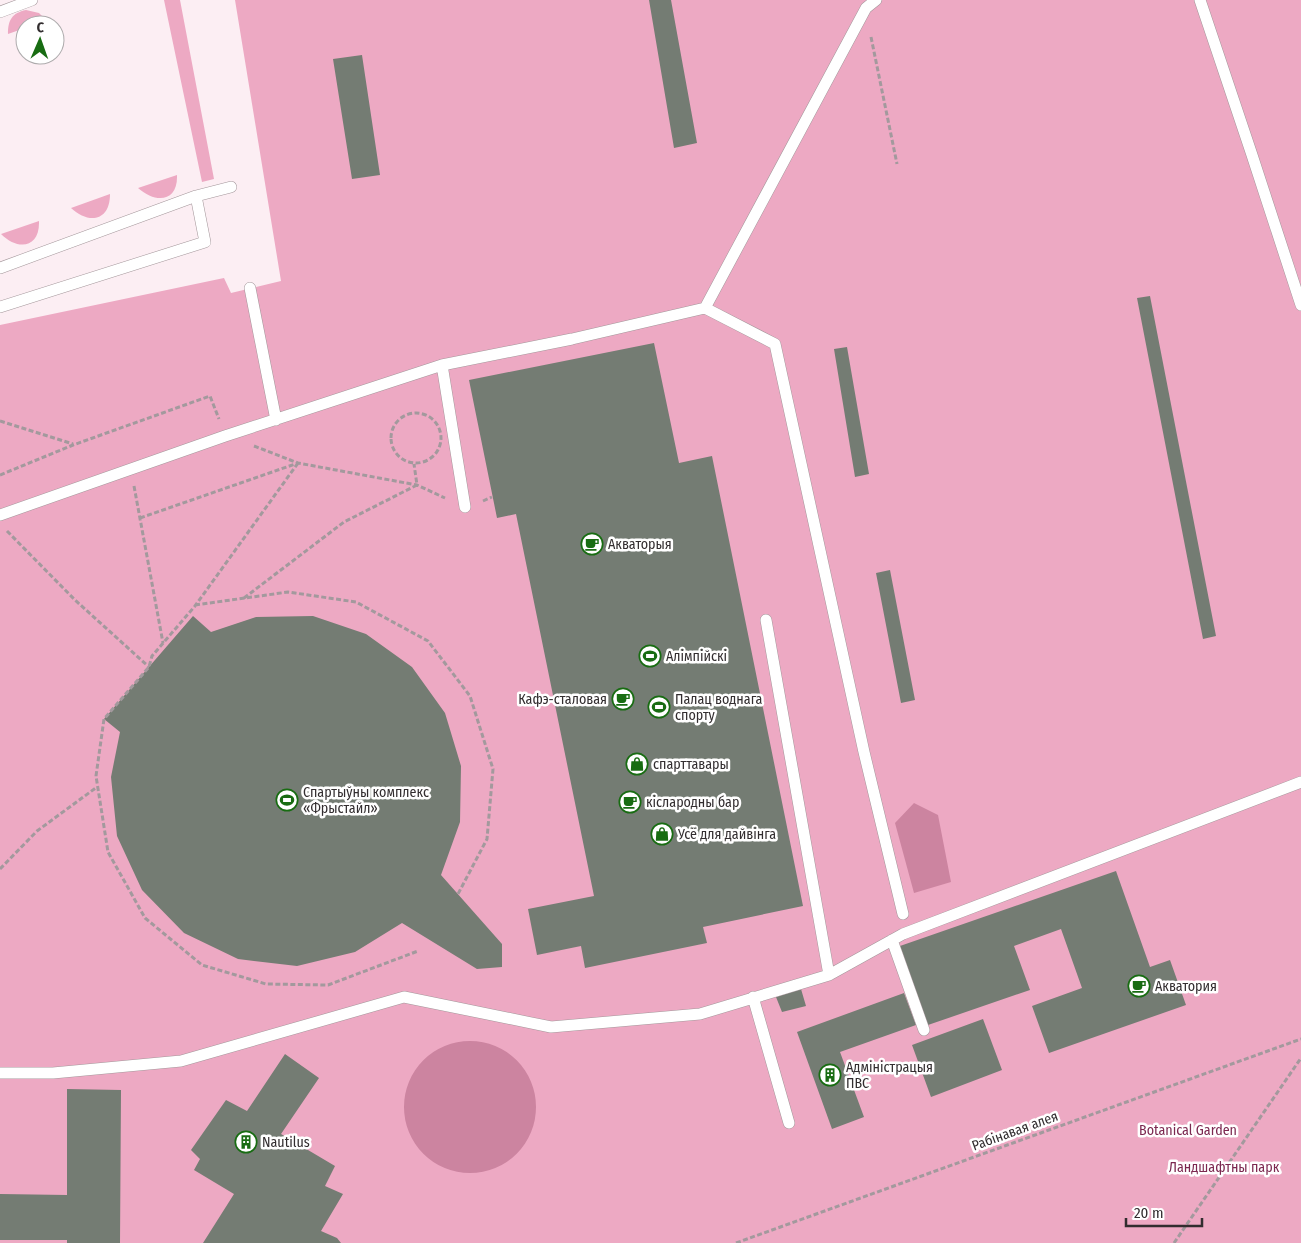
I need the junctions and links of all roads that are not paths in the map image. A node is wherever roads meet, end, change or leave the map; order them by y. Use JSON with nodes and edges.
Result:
{"nodes":[{"id":1,"x":32,"y":0,"type":"edge"},
{"id":2,"x":876,"y":0,"type":"edge"},
{"id":3,"x":1200,"y":0,"type":"edge"},
{"id":4,"x":0,"y":12,"type":"edge"},
{"id":5,"x":231,"y":187,"type":"dead end"},
{"id":6,"x":196,"y":196,"type":"junction"},
{"id":7,"x":0,"y":268,"type":"edge"},
{"id":8,"x":250,"y":288,"type":"dead end"},
{"id":9,"x":1301,"y":305,"type":"edge"},
{"id":10,"x":0,"y":307,"type":"edge"},
{"id":11,"x":705,"y":308,"type":"junction"},
{"id":12,"x":442,"y":364,"type":"junction"},
{"id":13,"x":276,"y":420,"type":"junction"},
{"id":14,"x":465,"y":507,"type":"road end"},
{"id":15,"x":0,"y":515,"type":"edge"},
{"id":16,"x":766,"y":620,"type":"dead end"},
{"id":17,"x":1301,"y":782,"type":"edge"},
{"id":18,"x":903,"y":914,"type":"dead end"},
{"id":19,"x":892,"y":940,"type":"junction"},
{"id":20,"x":829,"y":975,"type":"junction"},
{"id":21,"x":753,"y":997,"type":"junction"},
{"id":22,"x":924,"y":1030,"type":"dead end"},
{"id":23,"x":0,"y":1073,"type":"edge"},
{"id":24,"x":789,"y":1123,"type":"dead end"}],
"edges":[{"from":1,"to":4,"type":"lane"},
{"from":2,"to":11,"type":"lane"},
{"from":3,"to":9,"type":"lane"},
{"from":5,"to":6,"type":"lane"},
{"from":6,"to":7,"type":"lane"},
{"from":6,"to":10,"type":"lane"},
{"from":8,"to":13,"type":"lane"},
{"from":11,"to":12,"type":"lane"},
{"from":11,"to":18,"type":"lane"},
{"from":12,"to":13,"type":"lane"},
{"from":12,"to":14,"type":"lane"},
{"from":13,"to":15,"type":"lane"},
{"from":16,"to":20,"type":"lane"},
{"from":17,"to":19,"type":"lane"},
{"from":19,"to":20,"type":"lane"},
{"from":19,"to":22,"type":"lane"},
{"from":20,"to":21,"type":"lane"},
{"from":21,"to":23,"type":"lane"},
{"from":21,"to":24,"type":"lane"}]}
